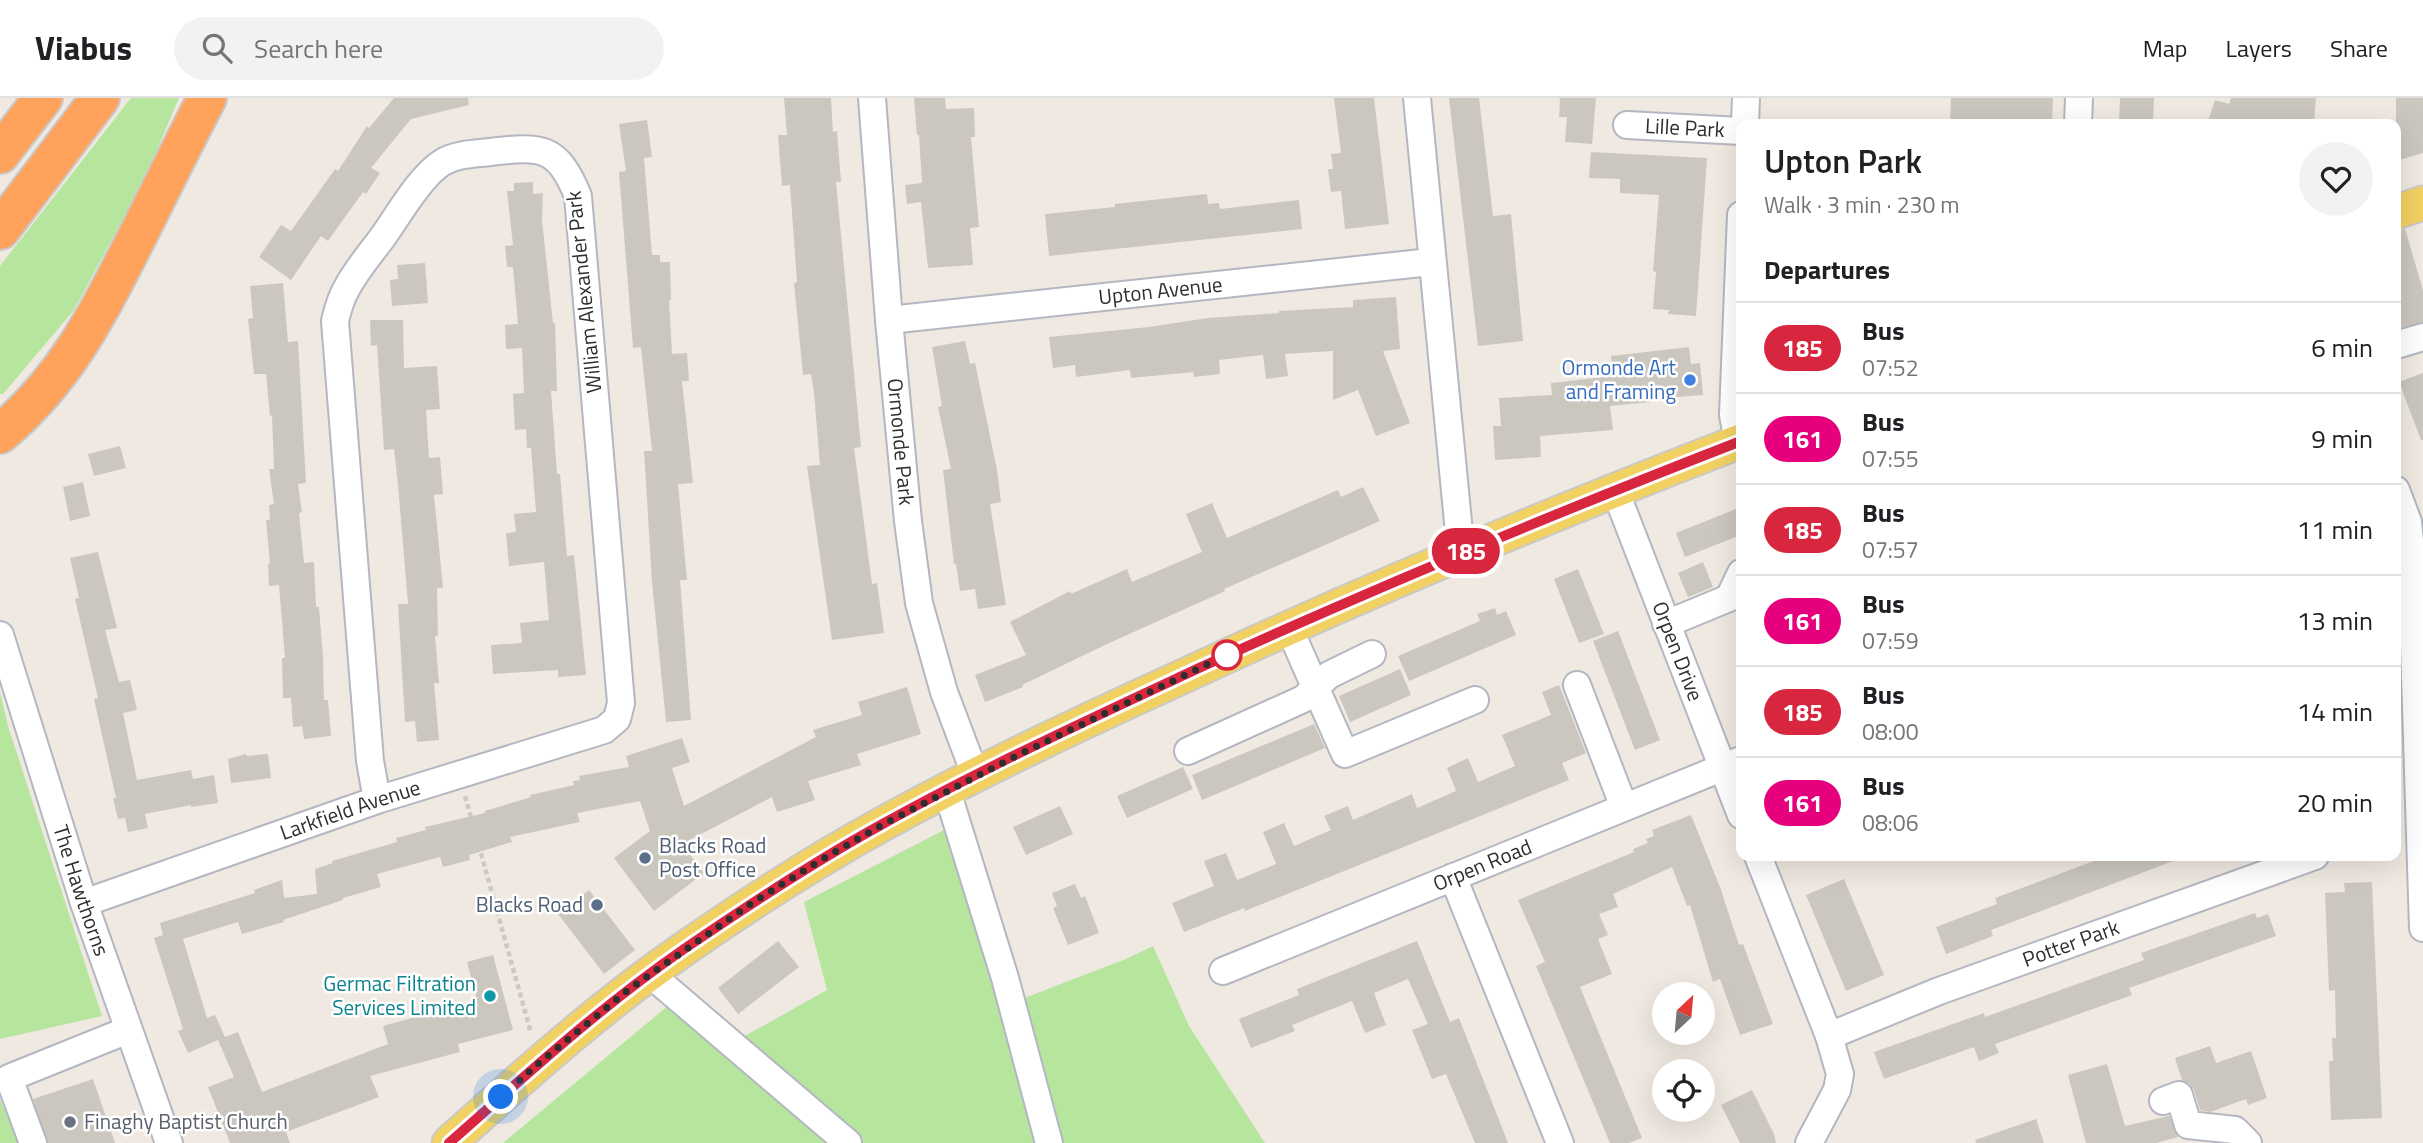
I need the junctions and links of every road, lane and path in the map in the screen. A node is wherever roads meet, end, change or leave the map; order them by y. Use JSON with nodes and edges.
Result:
{"nodes":[{"id":1,"x":43,"y":98,"type":"edge"},
{"id":2,"x":100,"y":98,"type":"edge"},
{"id":3,"x":207,"y":98,"type":"edge"},
{"id":4,"x":872,"y":98,"type":"edge"},
{"id":5,"x":1417,"y":98,"type":"edge"},
{"id":6,"x":1746,"y":98,"type":"edge"},
{"id":7,"x":2079,"y":98,"type":"edge"},
{"id":8,"x":1745,"y":119,"type":"edge"},
{"id":9,"x":2078,"y":119,"type":"edge"},
{"id":10,"x":1627,"y":125,"type":"dead end"},
{"id":11,"x":1736,"y":131,"type":"edge"},
{"id":12,"x":0,"y":154,"type":"edge"},
{"id":13,"x":2423,"y":203,"type":"edge"},
{"id":14,"x":2401,"y":210,"type":"edge"},
{"id":15,"x":0,"y":230,"type":"edge"},
{"id":16,"x":1431,"y":262,"type":"junction"},
{"id":17,"x":889,"y":320,"type":"junction"},
{"id":18,"x":2423,"y":337,"type":"edge"},
{"id":19,"x":1736,"y":340,"type":"edge"},
{"id":20,"x":2401,"y":344,"type":"edge"},
{"id":21,"x":1736,"y":427,"type":"edge"},
{"id":22,"x":0,"y":434,"type":"edge"},
{"id":23,"x":1736,"y":444,"type":"edge"},
{"id":24,"x":1615,"y":490,"type":"junction"},
{"id":25,"x":2402,"y":524,"type":"edge"},
{"id":26,"x":1461,"y":553,"type":"junction"},
{"id":27,"x":1736,"y":583,"type":"edge"},
{"id":28,"x":1666,"y":624,"type":"junction"},
{"id":29,"x":1289,"y":628,"type":"junction"},
{"id":30,"x":0,"y":635,"type":"edge"},
{"id":31,"x":1371,"y":654,"type":"dead end"},
{"id":32,"x":1577,"y":685,"type":"dead end"},
{"id":33,"x":1315,"y":687,"type":"junction"},
{"id":34,"x":1475,"y":700,"type":"dead end"},
{"id":35,"x":617,"y":719,"type":"joint"},
{"id":36,"x":1188,"y":751,"type":"dead end"},
{"id":37,"x":1731,"y":763,"type":"edge"},
{"id":38,"x":460,"y":775,"type":"junction"},
{"id":39,"x":961,"y":784,"type":"junction"},
{"id":40,"x":1736,"y":789,"type":"edge"},
{"id":41,"x":377,"y":800,"type":"junction"},
{"id":42,"x":1624,"y":807,"type":"junction"},
{"id":43,"x":2408,"y":821,"type":"edge"},
{"id":44,"x":1760,"y":861,"type":"edge"},
{"id":45,"x":2301,"y":861,"type":"edge"},
{"id":46,"x":1453,"y":877,"type":"junction"},
{"id":47,"x":84,"y":903,"type":"junction"},
{"id":48,"x":2423,"y":928,"type":"edge"},
{"id":49,"x":1223,"y":971,"type":"dead end"},
{"id":50,"x":650,"y":974,"type":"junction"},
{"id":51,"x":128,"y":1030,"type":"junction"},
{"id":52,"x":1829,"y":1036,"type":"junction"},
{"id":53,"x":532,"y":1037,"type":"dead end"},
{"id":54,"x":2163,"y":1101,"type":"dead end"},
{"id":55,"x":2183,"y":1134,"type":"edge"},
{"id":56,"x":33,"y":1143,"type":"edge"},
{"id":57,"x":169,"y":1143,"type":"edge"},
{"id":58,"x":449,"y":1143,"type":"edge"},
{"id":59,"x":848,"y":1143,"type":"edge"},
{"id":60,"x":1049,"y":1143,"type":"edge"},
{"id":61,"x":1560,"y":1143,"type":"edge"},
{"id":62,"x":1809,"y":1143,"type":"edge"},
{"id":63,"x":2248,"y":1143,"type":"edge"}],
"edges":[{"from":1,"to":12,"type":"highway"},
{"from":2,"to":15,"type":"highway"},
{"from":3,"to":22,"type":"highway"},
{"from":4,"to":17,"type":"street","name":"Ormonde Park"},
{"from":5,"to":16,"type":"street"},
{"from":6,"to":8,"type":"street","name":"Lille Park"},
{"from":7,"to":9,"type":"street"},
{"from":10,"to":11,"type":"street","name":"Lille Park"},
{"from":13,"to":14,"type":"main road"},
{"from":16,"to":17,"type":"street","name":"Upton Avenue"},
{"from":16,"to":26,"type":"street"},
{"from":17,"to":39,"type":"street","name":"Ormonde Park"},
{"from":18,"to":20,"type":"street"},
{"from":19,"to":21,"type":"street"},
{"from":23,"to":24,"type":"main road"},
{"from":24,"to":26,"type":"main road"},
{"from":24,"to":28,"type":"street","name":"Orpen Drive"},
{"from":25,"to":43,"type":"street"},
{"from":26,"to":29,"type":"main road"},
{"from":27,"to":28,"type":"street"},
{"from":28,"to":37,"type":"street","name":"Orpen Drive"},
{"from":29,"to":33,"type":"street"},
{"from":29,"to":39,"type":"main road"},
{"from":30,"to":47,"type":"street","name":"The Hawthorns"},
{"from":31,"to":33,"type":"street"},
{"from":32,"to":42,"type":"street"},
{"from":33,"to":34,"type":"street"},
{"from":33,"to":36,"type":"street"},
{"from":35,"to":38,"type":"street","name":"Larkfield Avenue"},
{"from":35,"to":41,"type":"street","name":"William Alexander Park"},
{"from":37,"to":40,"type":"street","name":"Orpen Drive"},
{"from":37,"to":42,"type":"street","name":"Orpen Road"},
{"from":38,"to":41,"type":"street","name":"Larkfield Avenue"},
{"from":38,"to":53,"type":"path"},
{"from":39,"to":50,"type":"main road"},
{"from":39,"to":60,"type":"street","name":"Ormonde Park"},
{"from":41,"to":47,"type":"street","name":"Larkfield Avenue"},
{"from":42,"to":46,"type":"street","name":"Orpen Road"},
{"from":43,"to":48,"type":"street"},
{"from":44,"to":52,"type":"street"},
{"from":45,"to":52,"type":"street","name":"Potter Park"},
{"from":46,"to":49,"type":"street","name":"Orpen Road"},
{"from":46,"to":61,"type":"street"},
{"from":47,"to":51,"type":"street","name":"The Hawthorns"},
{"from":50,"to":58,"type":"main road"},
{"from":50,"to":59,"type":"street"},
{"from":51,"to":56,"type":"street"},
{"from":51,"to":57,"type":"street","name":"The Hawthorns"},
{"from":52,"to":62,"type":"street"},
{"from":54,"to":55,"type":"street"},
{"from":55,"to":63,"type":"street"}]}
